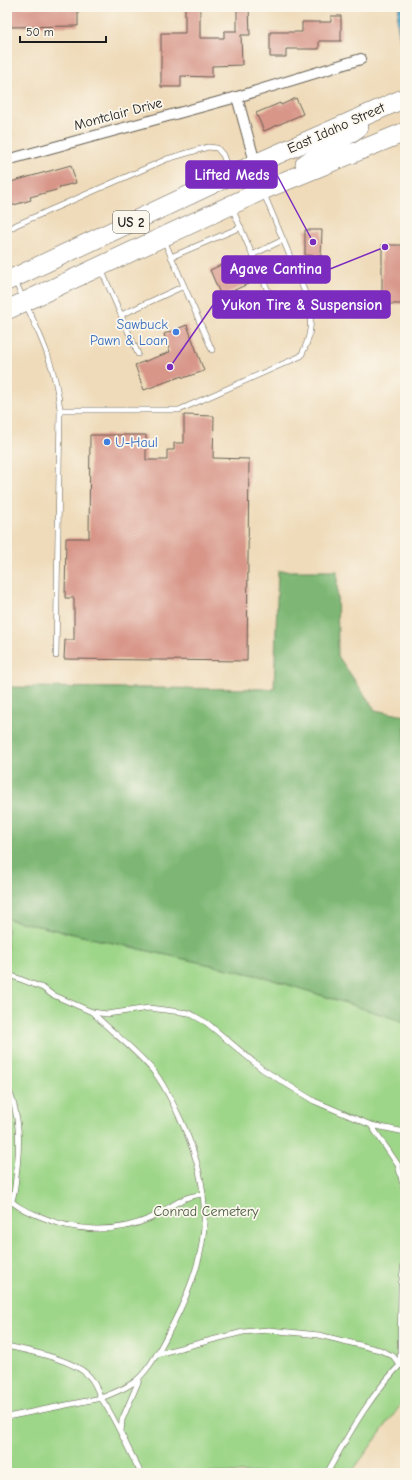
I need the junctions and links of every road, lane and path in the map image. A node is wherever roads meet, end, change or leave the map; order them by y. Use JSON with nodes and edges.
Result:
{"nodes":[{"id":1,"x":361,"y":59,"type":"dead end"},
{"id":2,"x":237,"y":97,"type":"junction"},
{"id":3,"x":405,"y":98,"type":"edge"},
{"id":4,"x":379,"y":109,"type":"junction"},
{"id":5,"x":405,"y":132,"type":"edge"},
{"id":6,"x":7,"y":160,"type":"edge"},
{"id":7,"x":230,"y":175,"type":"junction"},
{"id":8,"x":259,"y":177,"type":"junction"},
{"id":9,"x":181,"y":199,"type":"junction"},
{"id":10,"x":230,"y":205,"type":"junction"},
{"id":11,"x":241,"y":227,"type":"junction"},
{"id":12,"x":7,"y":231,"type":"edge"},
{"id":13,"x":162,"y":237,"type":"junction"},
{"id":14,"x":283,"y":240,"type":"junction"},
{"id":15,"x":252,"y":255,"type":"junction"},
{"id":16,"x":171,"y":257,"type":"junction"},
{"id":17,"x":100,"y":267,"type":"junction"},
{"id":18,"x":10,"y":278,"type":"edge"},
{"id":19,"x":184,"y":286,"type":"junction"},
{"id":20,"x":305,"y":293,"type":"junction"},
{"id":21,"x":25,"y":302,"type":"junction"},
{"id":22,"x":7,"y":310,"type":"edge"},
{"id":23,"x":121,"y":315,"type":"junction"},
{"id":24,"x":212,"y":350,"type":"dead end"},
{"id":25,"x":138,"y":354,"type":"dead end"},
{"id":26,"x":60,"y":410,"type":"junction"},
{"id":27,"x":56,"y":656,"type":"dead end"},
{"id":28,"x":7,"y":974,"type":"edge"},
{"id":29,"x":92,"y":1012,"type":"junction"},
{"id":30,"x":7,"y":1086,"type":"edge"},
{"id":31,"x":370,"y":1125,"type":"junction"},
{"id":32,"x":405,"y":1132,"type":"edge"},
{"id":33,"x":405,"y":1193,"type":"edge"},
{"id":34,"x":203,"y":1194,"type":"junction"},
{"id":35,"x":7,"y":1195,"type":"edge"},
{"id":36,"x":12,"y":1203,"type":"junction"},
{"id":37,"x":7,"y":1209,"type":"edge"},
{"id":38,"x":405,"y":1255,"type":"edge"},
{"id":39,"x":7,"y":1346,"type":"edge"},
{"id":40,"x":157,"y":1354,"type":"junction"},
{"id":41,"x":405,"y":1360,"type":"edge"},
{"id":42,"x":400,"y":1365,"type":"junction"},
{"id":43,"x":139,"y":1379,"type":"junction"},
{"id":44,"x":102,"y":1398,"type":"junction"},
{"id":45,"x":7,"y":1417,"type":"edge"},
{"id":46,"x":121,"y":1435,"type":"junction"},
{"id":47,"x":140,"y":1473,"type":"edge"},
{"id":48,"x":327,"y":1473,"type":"edge"}],
"edges":[{"from":1,"to":2,"type":"street","name":"Montclair Drive"},
{"from":2,"to":6,"type":"street","name":"Montclair Drive"},
{"from":2,"to":8,"type":"street"},
{"from":3,"to":4,"type":"highway","name":"East Idaho Street","number":"US 2"},
{"from":4,"to":8,"type":"highway","name":"East Idaho Street","number":"US 2"},
{"from":4,"to":8,"type":"highway"},
{"from":5,"to":8,"type":"highway","name":"East Idaho Street","number":"US 2"},
{"from":7,"to":8,"type":"highway","name":"East Idaho Street","number":"US 2"},
{"from":7,"to":9,"type":"highway","name":"East Idaho Street","number":"US 2"},
{"from":7,"to":12,"type":"lane"},
{"from":8,"to":10,"type":"highway","name":"East Idaho Street","number":"US 2"},
{"from":8,"to":14,"type":"lane"},
{"from":9,"to":18,"type":"highway","name":"East Idaho Street","number":"US 2"},
{"from":9,"to":21,"type":"highway"},
{"from":10,"to":11,"type":"lane"},
{"from":10,"to":13,"type":"highway","name":"East Idaho Street","number":"US 2"},
{"from":11,"to":15,"type":"lane"},
{"from":11,"to":16,"type":"lane"},
{"from":13,"to":16,"type":"lane"},
{"from":13,"to":17,"type":"highway","name":"East Idaho Street","number":"US 2"},
{"from":14,"to":15,"type":"lane"},
{"from":14,"to":20,"type":"lane"},
{"from":15,"to":20,"type":"lane"},
{"from":16,"to":19,"type":"lane"},
{"from":17,"to":21,"type":"highway","name":"East Idaho Street","number":"US 2"},
{"from":17,"to":23,"type":"lane"},
{"from":18,"to":21,"type":"lane"},
{"from":19,"to":23,"type":"lane"},
{"from":19,"to":24,"type":"lane"},
{"from":20,"to":26,"type":"lane"},
{"from":21,"to":22,"type":"highway","name":"East Idaho Street","number":"US 2"},
{"from":21,"to":26,"type":"lane"},
{"from":23,"to":25,"type":"lane"},
{"from":26,"to":27,"type":"lane"},
{"from":28,"to":29,"type":"lane"},
{"from":29,"to":31,"type":"lane"},
{"from":29,"to":34,"type":"lane"},
{"from":30,"to":36,"type":"lane"},
{"from":31,"to":32,"type":"lane"},
{"from":31,"to":33,"type":"lane"},
{"from":34,"to":36,"type":"lane"},
{"from":34,"to":40,"type":"lane"},
{"from":35,"to":36,"type":"lane"},
{"from":36,"to":37,"type":"lane"},
{"from":38,"to":42,"type":"lane"},
{"from":39,"to":44,"type":"lane"},
{"from":40,"to":42,"type":"lane"},
{"from":40,"to":43,"type":"lane"},
{"from":41,"to":42,"type":"lane"},
{"from":42,"to":48,"type":"lane"},
{"from":43,"to":44,"type":"lane"},
{"from":43,"to":46,"type":"lane"},
{"from":44,"to":45,"type":"lane"},
{"from":44,"to":46,"type":"lane"},
{"from":46,"to":47,"type":"lane"}]}
